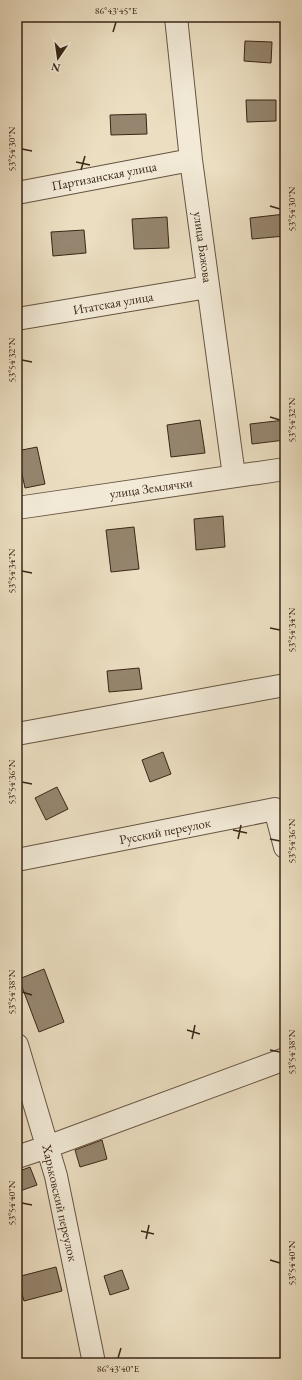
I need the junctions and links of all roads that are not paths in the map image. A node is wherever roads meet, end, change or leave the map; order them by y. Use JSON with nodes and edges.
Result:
{"nodes":[{"id":1,"x":176,"y":17,"type":"edge"},
{"id":2,"x":191,"y":160,"type":"junction"},
{"id":3,"x":17,"y":193,"type":"edge"},
{"id":4,"x":208,"y":286,"type":"junction"},
{"id":5,"x":17,"y":318,"type":"edge"},
{"id":6,"x":285,"y":469,"type":"edge"},
{"id":7,"x":234,"y":476,"type":"junction"},
{"id":8,"x":17,"y":508,"type":"edge"},
{"id":9,"x":285,"y":685,"type":"edge"},
{"id":10,"x":17,"y":734,"type":"edge"},
{"id":11,"x":285,"y":846,"type":"edge"},
{"id":12,"x":17,"y":860,"type":"edge"},
{"id":13,"x":17,"y":1046,"type":"edge"},
{"id":14,"x":285,"y":1059,"type":"edge"},
{"id":15,"x":47,"y":1147,"type":"junction"},
{"id":16,"x":17,"y":1156,"type":"edge"},
{"id":17,"x":94,"y":1363,"type":"edge"}],
"edges":[{"from":1,"to":2,"type":"street","name":"улица Бажова"},
{"from":2,"to":3,"type":"street","name":"Партизанская улица"},
{"from":2,"to":4,"type":"street","name":"улица Бажова"},
{"from":4,"to":5,"type":"street","name":"Итатская улица"},
{"from":4,"to":7,"type":"street","name":"улица Бажова"},
{"from":6,"to":7,"type":"street","name":"улица Землячки"},
{"from":7,"to":8,"type":"street","name":"улица Землячки"},
{"from":9,"to":10,"type":"street"},
{"from":11,"to":12,"type":"street","name":"Русский переулок"},
{"from":13,"to":15,"type":"street","name":"Харьковский переулок"},
{"from":14,"to":15,"type":"street"},
{"from":15,"to":16,"type":"street"},
{"from":15,"to":17,"type":"street","name":"Харьковский переулок"}]}
